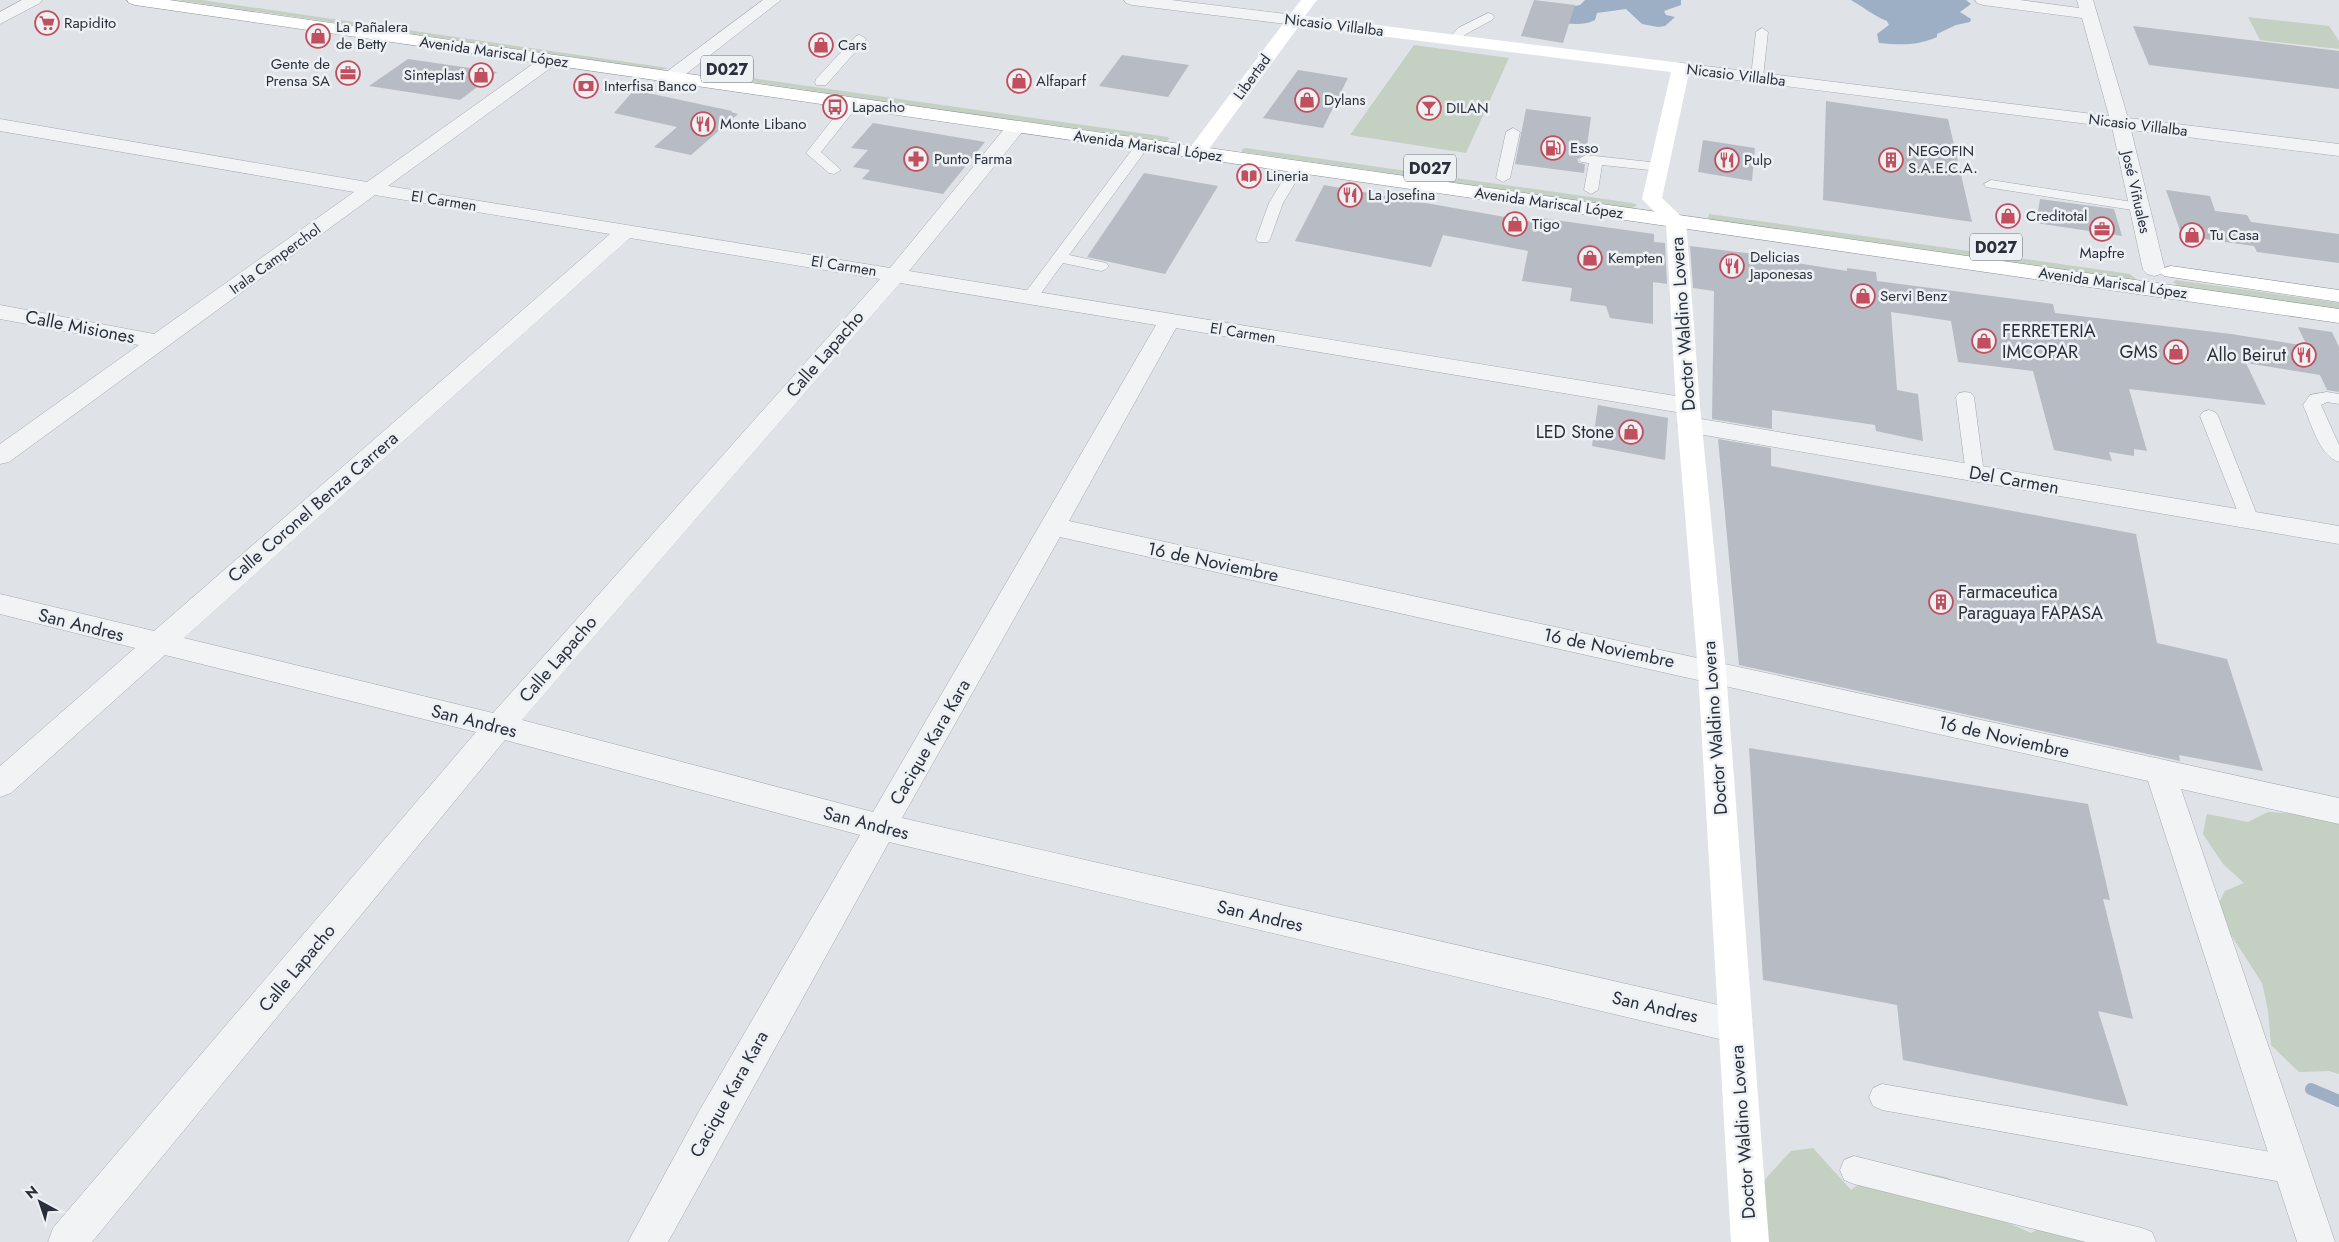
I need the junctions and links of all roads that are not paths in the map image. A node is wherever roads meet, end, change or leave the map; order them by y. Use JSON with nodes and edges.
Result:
{"nodes":[{"id":1,"x":34,"y":0,"type":"edge"},
{"id":2,"x":135,"y":0,"type":"edge"},
{"id":3,"x":246,"y":0,"type":"edge"},
{"id":4,"x":773,"y":0,"type":"edge"},
{"id":5,"x":1132,"y":0,"type":"edge"},
{"id":6,"x":1309,"y":0,"type":"edge"},
{"id":7,"x":1983,"y":0,"type":"edge"},
{"id":8,"x":155,"y":1,"type":"edge"},
{"id":9,"x":2086,"y":7,"type":"edge"},
{"id":10,"x":1488,"y":17,"type":"dead end"},
{"id":11,"x":0,"y":18,"type":"edge"},
{"id":12,"x":1294,"y":20,"type":"junction"},
{"id":13,"x":1762,"y":32,"type":"dead end"},
{"id":14,"x":860,"y":39,"type":"dead end"},
{"id":15,"x":1453,"y":40,"type":"junction"},
{"id":16,"x":550,"y":60,"type":"junction"},
{"id":17,"x":689,"y":63,"type":"junction"},
{"id":18,"x":1681,"y":68,"type":"junction"},
{"id":19,"x":671,"y":77,"type":"junction"},
{"id":20,"x":1757,"y":77,"type":"junction"},
{"id":21,"x":821,"y":82,"type":"junction"},
{"id":22,"x":927,"y":97,"type":"dead end"},
{"id":23,"x":853,"y":103,"type":"junction"},
{"id":24,"x":2120,"y":122,"type":"junction"},
{"id":25,"x":0,"y":125,"type":"edge"},
{"id":26,"x":1016,"y":127,"type":"junction"},
{"id":27,"x":1513,"y":132,"type":"dead end"},
{"id":28,"x":1189,"y":134,"type":"dead end"},
{"id":29,"x":1208,"y":136,"type":"junction"},
{"id":30,"x":1142,"y":146,"type":"junction"},
{"id":31,"x":2339,"y":150,"type":"edge"},
{"id":32,"x":1196,"y":153,"type":"junction"},
{"id":33,"x":1659,"y":167,"type":"junction"},
{"id":34,"x":1297,"y":168,"type":"junction"},
{"id":35,"x":834,"y":170,"type":"dead end"},
{"id":36,"x":1504,"y":178,"type":"junction"},
{"id":37,"x":1991,"y":184,"type":"dead end"},
{"id":38,"x":372,"y":189,"type":"junction"},
{"id":39,"x":1591,"y":190,"type":"junction"},
{"id":40,"x":1638,"y":197,"type":"junction"},
{"id":41,"x":2139,"y":207,"type":"junction"},
{"id":42,"x":1674,"y":219,"type":"junction"},
{"id":43,"x":626,"y":231,"type":"junction"},
{"id":44,"x":1263,"y":239,"type":"dead end"},
{"id":45,"x":1058,"y":258,"type":"junction"},
{"id":46,"x":2075,"y":258,"type":"dead end"},
{"id":47,"x":1101,"y":266,"type":"dead end"},
{"id":48,"x":2144,"y":268,"type":"joint"},
{"id":49,"x":896,"y":274,"type":"junction"},
{"id":50,"x":2339,"y":296,"type":"edge"},
{"id":51,"x":1030,"y":297,"type":"junction"},
{"id":52,"x":0,"y":312,"type":"edge"},
{"id":53,"x":2339,"y":316,"type":"edge"},
{"id":54,"x":1169,"y":321,"type":"junction"},
{"id":55,"x":160,"y":342,"type":"junction"},
{"id":56,"x":1965,"y":397,"type":"dead end"},
{"id":57,"x":2339,"y":399,"type":"edge"},
{"id":58,"x":1688,"y":416,"type":"junction"},
{"id":59,"x":2209,"y":416,"type":"dead end"},
{"id":60,"x":0,"y":456,"type":"edge"},
{"id":61,"x":2339,"y":456,"type":"edge"},
{"id":62,"x":1975,"y":474,"type":"junction"},
{"id":63,"x":2250,"y":520,"type":"junction"},
{"id":64,"x":1054,"y":527,"type":"junction"},
{"id":65,"x":2339,"y":535,"type":"edge"},
{"id":66,"x":0,"y":604,"type":"edge"},
{"id":67,"x":157,"y":644,"type":"junction"},
{"id":68,"x":1712,"y":671,"type":"junction"},
{"id":69,"x":499,"y":726,"type":"junction"},
{"id":70,"x":2160,"y":772,"type":"junction"},
{"id":71,"x":0,"y":784,"type":"edge"},
{"id":72,"x":2339,"y":811,"type":"edge"},
{"id":73,"x":881,"y":827,"type":"junction"},
{"id":74,"x":1736,"y":1026,"type":"junction"},
{"id":75,"x":1882,"y":1097,"type":"dead end"},
{"id":76,"x":1854,"y":1170,"type":"dead end"},
{"id":77,"x":2293,"y":1170,"type":"junction"},
{"id":78,"x":85,"y":1233,"type":"edge"},
{"id":79,"x":647,"y":1242,"type":"edge"},
{"id":80,"x":1750,"y":1242,"type":"edge"},
{"id":81,"x":2142,"y":1242,"type":"edge"},
{"id":82,"x":2316,"y":1242,"type":"edge"}],
"edges":[{"from":1,"to":11,"type":"street"},
{"from":2,"to":8,"type":"main road","name":"Avenida Mariscal López","number":"D027"},
{"from":3,"to":17,"type":"main road","name":"Avenida Mariscal López","number":"D027"},
{"from":4,"to":17,"type":"street"},
{"from":5,"to":12,"type":"street","name":"Nicasio Villalba"},
{"from":6,"to":12,"type":"main road","name":"Libertad"},
{"from":7,"to":9,"type":"street"},
{"from":8,"to":16,"type":"main road","name":"Avenida Mariscal López","number":"D027"},
{"from":9,"to":24,"type":"street","name":"José Viñuales"},
{"from":10,"to":15,"type":"lane"},
{"from":12,"to":15,"type":"main road","name":"Nicasio Villalba"},
{"from":12,"to":29,"type":"main road","name":"Libertad"},
{"from":13,"to":20,"type":"lane"},
{"from":14,"to":21,"type":"lane"},
{"from":15,"to":18,"type":"main road","name":"Nicasio Villalba"},
{"from":16,"to":19,"type":"main road","name":"Avenida Mariscal López","number":"D027"},
{"from":16,"to":38,"type":"street","name":"Irala Camperchol"},
{"from":17,"to":19,"type":"street"},
{"from":17,"to":21,"type":"main road","name":"Avenida Mariscal López","number":"D027"},
{"from":18,"to":20,"type":"street","name":"Nicasio Villalba"},
{"from":18,"to":33,"type":"main road"},
{"from":19,"to":23,"type":"main road","name":"Avenida Mariscal López","number":"D027"},
{"from":20,"to":24,"type":"street","name":"Nicasio Villalba"},
{"from":21,"to":22,"type":"main road","name":"Avenida Mariscal López","number":"D027"},
{"from":23,"to":26,"type":"main road","name":"Avenida Mariscal López","number":"D027"},
{"from":23,"to":35,"type":"lane"},
{"from":24,"to":31,"type":"street","name":"Nicasio Villalba"},
{"from":24,"to":41,"type":"street","name":"José Viñuales"},
{"from":25,"to":38,"type":"street","name":"El Carmen"},
{"from":26,"to":30,"type":"main road","name":"Avenida Mariscal López","number":"D027"},
{"from":26,"to":49,"type":"street","name":"Calle Lapacho"},
{"from":27,"to":36,"type":"lane"},
{"from":28,"to":29,"type":"main road","name":"Avenida Mariscal López","number":"D027"},
{"from":29,"to":32,"type":"main road","name":"Libertad"},
{"from":29,"to":36,"type":"main road","name":"Avenida Mariscal López","number":"D027"},
{"from":30,"to":32,"type":"main road","name":"Avenida Mariscal López","number":"D027"},
{"from":30,"to":45,"type":"lane"},
{"from":32,"to":34,"type":"main road","name":"Avenida Mariscal López","number":"D027"},
{"from":33,"to":39,"type":"lane"},
{"from":33,"to":40,"type":"main road"},
{"from":34,"to":42,"type":"main road","name":"Avenida Mariscal López","number":"D027"},
{"from":34,"to":44,"type":"lane"},
{"from":36,"to":39,"type":"main road","name":"Avenida Mariscal López","number":"D027"},
{"from":37,"to":41,"type":"lane"},
{"from":38,"to":43,"type":"street","name":"El Carmen"},
{"from":38,"to":55,"type":"street","name":"Irala Camperchol"},
{"from":39,"to":40,"type":"main road","name":"Avenida Mariscal López","number":"D027"},
{"from":40,"to":42,"type":"main road"},
{"from":40,"to":46,"type":"main road","name":"Avenida Mariscal López","number":"D027"},
{"from":41,"to":48,"type":"street","name":"José Viñuales"},
{"from":42,"to":53,"type":"main road","name":"Avenida Mariscal López","number":"D027"},
{"from":42,"to":58,"type":"main road","name":"Doctor Waldino Lovera"},
{"from":43,"to":49,"type":"street","name":"El Carmen"},
{"from":43,"to":67,"type":"street","name":"Calle Coronel Benza Carrera"},
{"from":45,"to":47,"type":"lane"},
{"from":45,"to":51,"type":"lane"},
{"from":48,"to":50,"type":"main road","name":"Avenida Mariscal López"},
{"from":49,"to":51,"type":"street","name":"El Carmen"},
{"from":49,"to":69,"type":"street","name":"Calle Lapacho"},
{"from":51,"to":54,"type":"street","name":"El Carmen"},
{"from":52,"to":55,"type":"street","name":"Calle Misiones"},
{"from":54,"to":58,"type":"street","name":"El Carmen"},
{"from":54,"to":64,"type":"street","name":"Cacique Kara Kara"},
{"from":55,"to":60,"type":"street","name":"Irala Camperchol"},
{"from":56,"to":62,"type":"lane"},
{"from":57,"to":61,"type":"lane"},
{"from":58,"to":62,"type":"street","name":"Del Carmen"},
{"from":58,"to":68,"type":"main road","name":"Doctor Waldino Lovera"},
{"from":59,"to":63,"type":"lane"},
{"from":62,"to":63,"type":"street","name":"Del Carmen"},
{"from":63,"to":65,"type":"street","name":"Del Carmen"},
{"from":64,"to":68,"type":"street","name":"16 de Noviembre"},
{"from":64,"to":73,"type":"street","name":"Cacique Kara Kara"},
{"from":66,"to":67,"type":"street","name":"San Andres"},
{"from":67,"to":69,"type":"street","name":"San Andres"},
{"from":67,"to":71,"type":"street","name":"Calle Coronel Benza Carrera"},
{"from":68,"to":70,"type":"street","name":"16 de Noviembre"},
{"from":68,"to":74,"type":"main road","name":"Doctor Waldino Lovera"},
{"from":69,"to":73,"type":"street","name":"San Andres"},
{"from":69,"to":78,"type":"street","name":"Calle Lapacho"},
{"from":70,"to":72,"type":"street","name":"16 de Noviembre"},
{"from":70,"to":77,"type":"street"},
{"from":73,"to":74,"type":"street","name":"San Andres"},
{"from":73,"to":79,"type":"street","name":"Cacique Kara Kara"},
{"from":74,"to":80,"type":"main road","name":"Doctor Waldino Lovera"},
{"from":75,"to":77,"type":"lane"},
{"from":76,"to":81,"type":"lane"},
{"from":77,"to":82,"type":"street"}]}
